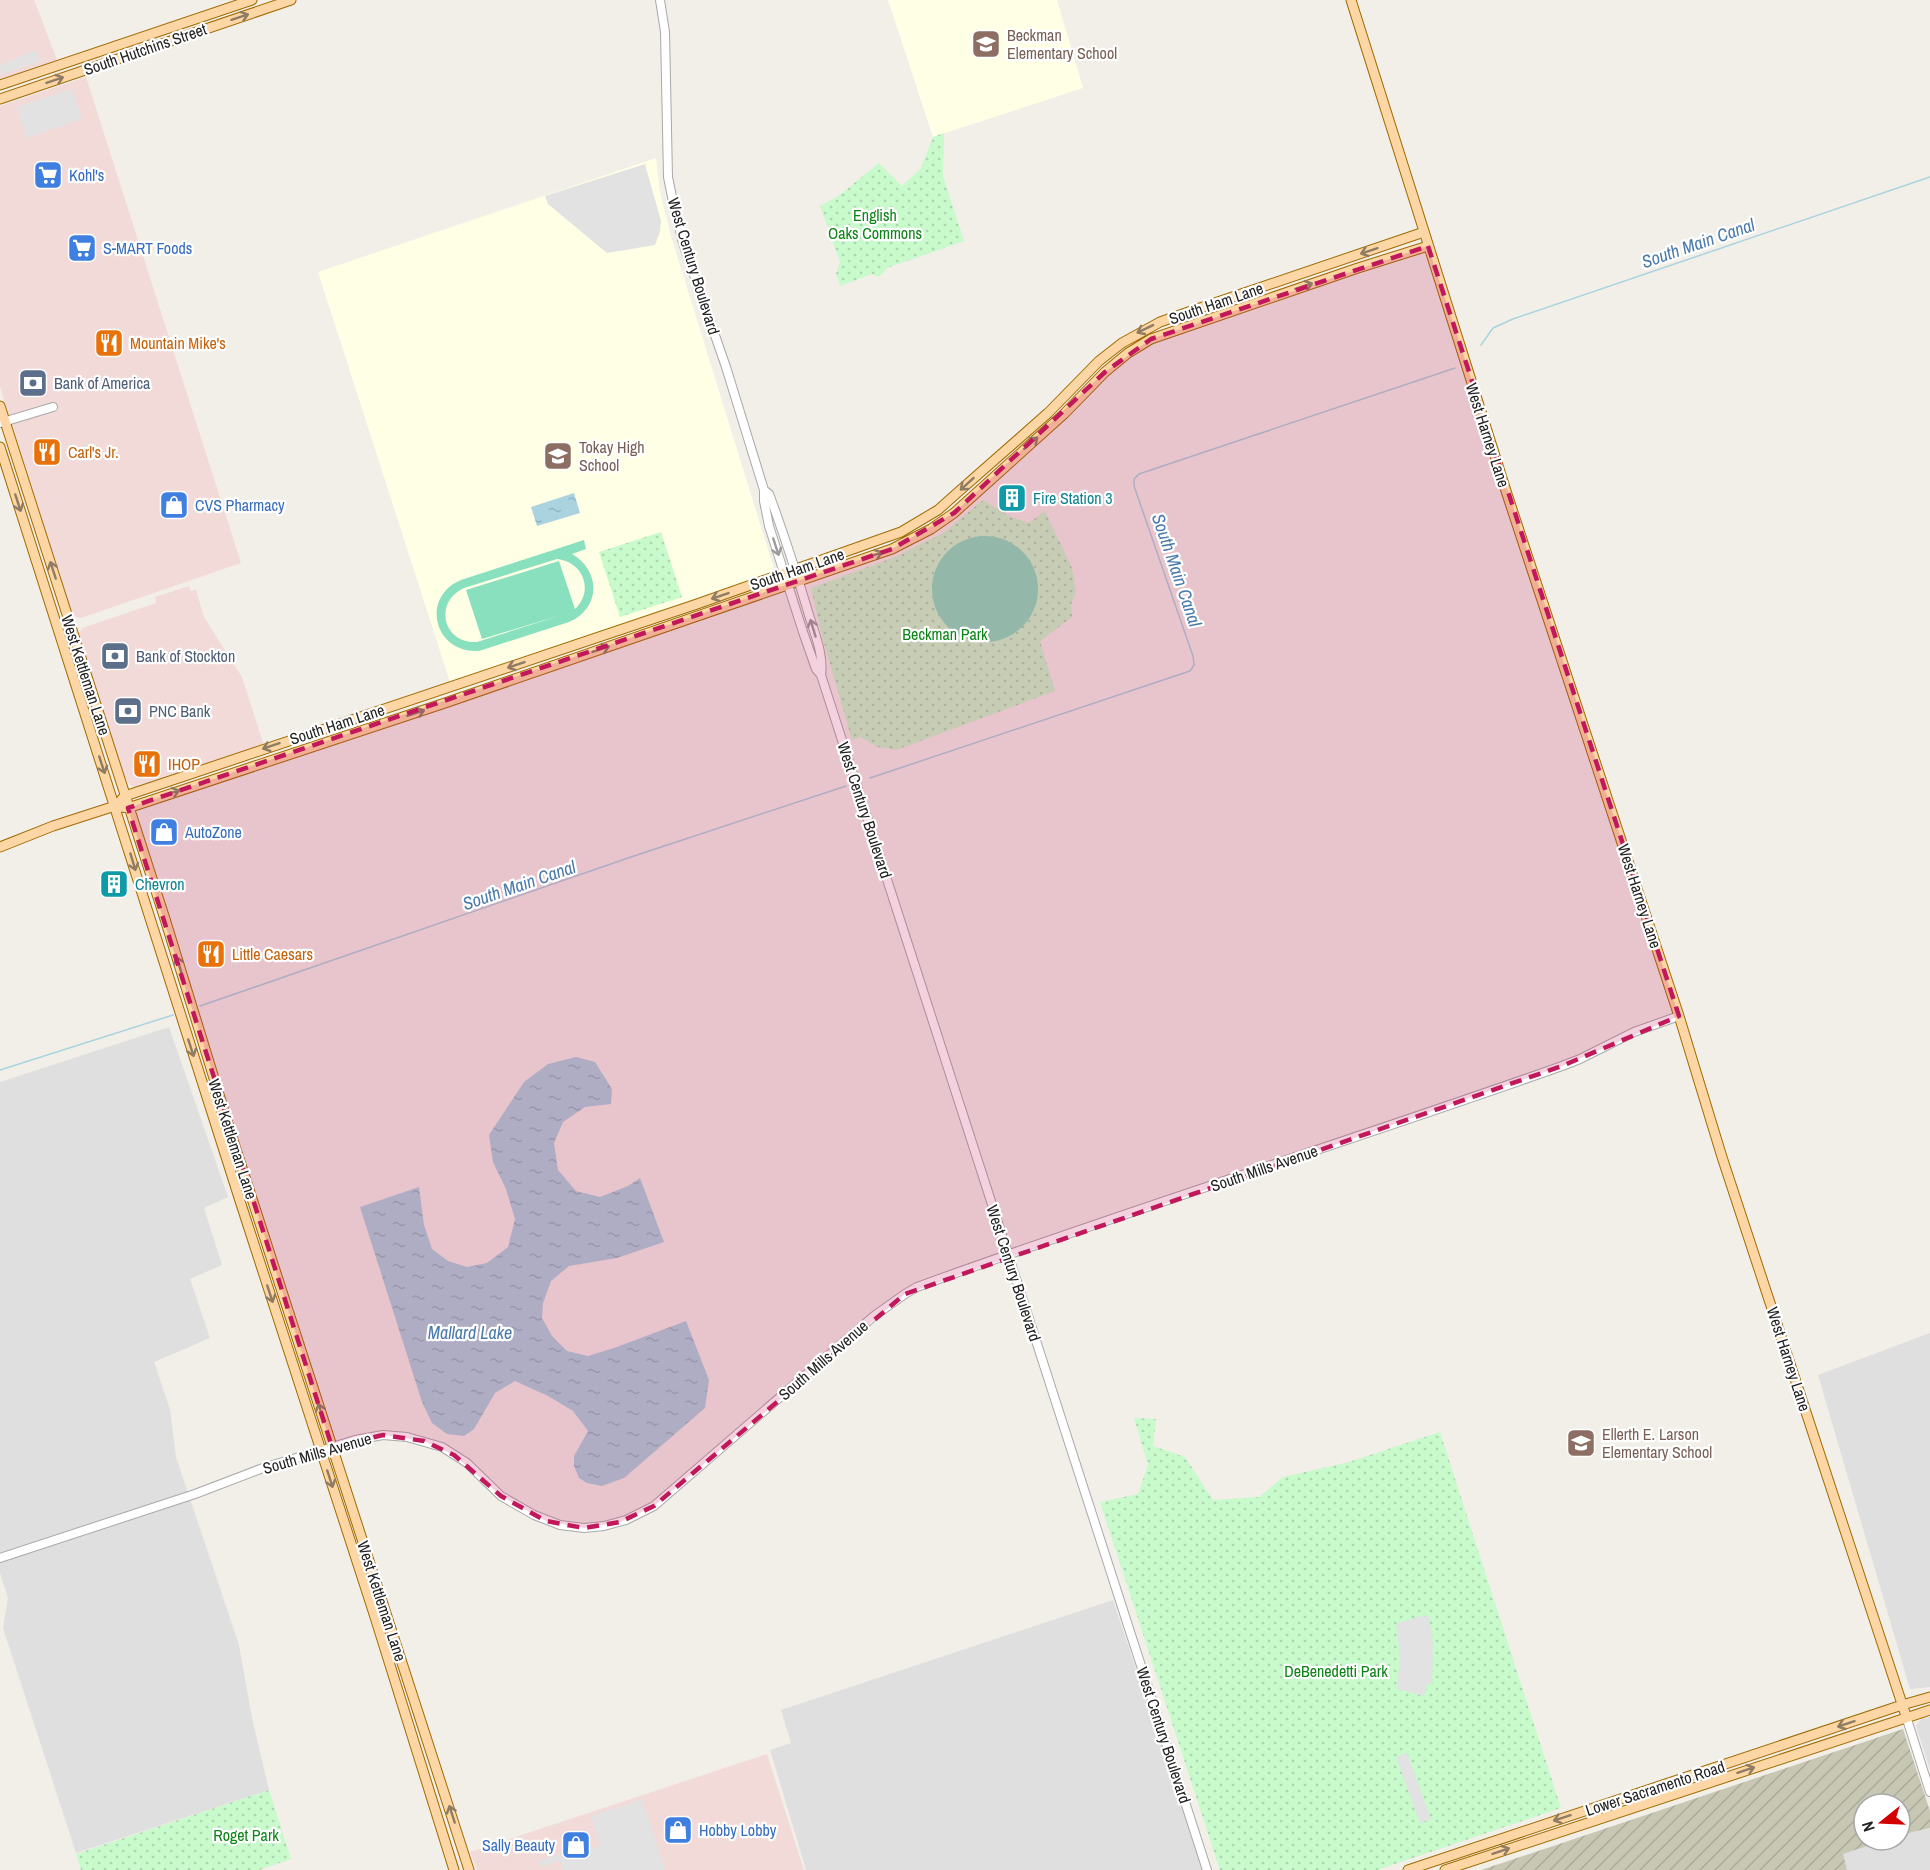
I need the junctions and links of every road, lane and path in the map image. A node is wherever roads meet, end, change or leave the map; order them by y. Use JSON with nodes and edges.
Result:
{"nodes":[{"id":1,"x":252,"y":0,"type":"edge"},
{"id":2,"x":291,"y":0,"type":"edge"},
{"id":3,"x":660,"y":0,"type":"edge"},
{"id":4,"x":1351,"y":0,"type":"edge"},
{"id":5,"x":21,"y":77,"type":"junction"},
{"id":6,"x":0,"y":85,"type":"edge"},
{"id":7,"x":3,"y":98,"type":"edge"},
{"id":8,"x":1424,"y":232,"type":"junction"},
{"id":9,"x":1428,"y":246,"type":"junction"},
{"id":10,"x":0,"y":406,"type":"edge"},
{"id":11,"x":53,"y":407,"type":"dead end"},
{"id":12,"x":3,"y":422,"type":"edge"},
{"id":13,"x":0,"y":447,"type":"edge"},
{"id":14,"x":764,"y":490,"type":"junction"},
{"id":15,"x":795,"y":570,"type":"junction"},
{"id":16,"x":784,"y":574,"type":"junction"},
{"id":17,"x":799,"y":581,"type":"junction"},
{"id":18,"x":788,"y":585,"type":"junction"},
{"id":19,"x":821,"y":675,"type":"junction"},
{"id":20,"x":124,"y":796,"type":"junction"},
{"id":21,"x":115,"y":806,"type":"junction"},
{"id":22,"x":128,"y":808,"type":"junction"},
{"id":23,"x":0,"y":847,"type":"edge"},
{"id":24,"x":1679,"y":1016,"type":"junction"},
{"id":25,"x":218,"y":1131,"type":"junction"},
{"id":26,"x":252,"y":1198,"type":"junction"},
{"id":27,"x":241,"y":1204,"type":"junction"},
{"id":28,"x":1008,"y":1255,"type":"junction"},
{"id":29,"x":276,"y":1273,"type":"junction"},
{"id":30,"x":332,"y":1447,"type":"junction"},
{"id":31,"x":321,"y":1450,"type":"junction"},
{"id":32,"x":0,"y":1558,"type":"edge"},
{"id":33,"x":1930,"y":1697,"type":"edge"},
{"id":34,"x":1902,"y":1705,"type":"junction"},
{"id":35,"x":1930,"y":1710,"type":"edge"},
{"id":36,"x":1905,"y":1716,"type":"junction"},
{"id":37,"x":1691,"y":1776,"type":"junction"},
{"id":38,"x":1930,"y":1792,"type":"edge"},
{"id":39,"x":1639,"y":1806,"type":"junction"},
{"id":40,"x":454,"y":1870,"type":"edge"},
{"id":41,"x":470,"y":1870,"type":"edge"},
{"id":42,"x":1207,"y":1870,"type":"edge"},
{"id":43,"x":1408,"y":1870,"type":"edge"},
{"id":44,"x":1446,"y":1870,"type":"edge"}],
"edges":[{"from":1,"to":5,"type":"main road","name":"South Hutchins Street"},
{"from":7,"to":2,"type":"main road","name":"South Hutchins Street","one_way":true},
{"from":3,"to":14,"type":"street","name":"West Century Boulevard"},
{"from":4,"to":8,"type":"main road","name":"West Harney Lane"},
{"from":5,"to":6,"type":"main road","name":"South Hutchins Street"},
{"from":5,"to":7,"type":"main road"},
{"from":8,"to":9,"type":"main road","name":"West Harney Lane"},
{"from":8,"to":15,"type":"main road","name":"South Ham Lane","one_way":true},
{"from":17,"to":9,"type":"main road","name":"South Ham Lane","one_way":true},
{"from":9,"to":24,"type":"main road","name":"West Harney Lane"},
{"from":10,"to":12,"type":"main road","name":"West Kettleman Lane"},
{"from":11,"to":12,"type":"street"},
{"from":20,"to":12,"type":"main road","name":"West Kettleman Lane","one_way":true},
{"from":13,"to":21,"type":"main road","name":"West Kettleman Lane","one_way":true},
{"from":14,"to":15,"type":"street","name":"West Century Boulevard"},
{"from":14,"to":16,"type":"street","name":"West Century Boulevard","one_way":true},
{"from":15,"to":16,"type":"main road","name":"South Ham Lane"},
{"from":15,"to":17,"type":"street","name":"West Century Boulevard"},
{"from":16,"to":18,"type":"street","name":"West Century Boulevard"},
{"from":16,"to":20,"type":"main road","name":"South Ham Lane","one_way":true},
{"from":17,"to":18,"type":"main road","name":"South Ham Lane"},
{"from":19,"to":17,"type":"street","name":"West Century Boulevard","one_way":true},
{"from":18,"to":19,"type":"street","name":"West Century Boulevard"},
{"from":22,"to":18,"type":"main road","name":"South Ham Lane","one_way":true},
{"from":19,"to":28,"type":"street","name":"West Century Boulevard"},
{"from":20,"to":21,"type":"main road","name":"South Ham Lane"},
{"from":20,"to":22,"type":"main road","name":"West Kettleman Lane"},
{"from":21,"to":22,"type":"main road","name":"South Ham Lane"},
{"from":21,"to":23,"type":"main road","name":"South Ham Lane"},
{"from":21,"to":25,"type":"main road","name":"West Kettleman Lane","one_way":true},
{"from":26,"to":22,"type":"main road","name":"West Kettleman Lane","one_way":true},
{"from":24,"to":28,"type":"street","name":"South Mills Avenue"},
{"from":24,"to":34,"type":"main road","name":"West Harney Lane"},
{"from":25,"to":26,"type":"main road"},
{"from":25,"to":27,"type":"main road","name":"West Kettleman Lane"},
{"from":26,"to":29,"type":"main road","name":"West Kettleman Lane"},
{"from":27,"to":29,"type":"main road"},
{"from":27,"to":31,"type":"main road","name":"West Kettleman Lane","one_way":true},
{"from":28,"to":30,"type":"street","name":"South Mills Avenue"},
{"from":28,"to":42,"type":"street","name":"West Century Boulevard"},
{"from":30,"to":29,"type":"main road","name":"West Kettleman Lane","one_way":true},
{"from":30,"to":31,"type":"street","name":"South Mills Avenue"},
{"from":41,"to":30,"type":"main road","name":"West Kettleman Lane","one_way":true},
{"from":31,"to":32,"type":"street","name":"South Mills Avenue"},
{"from":31,"to":40,"type":"main road","name":"West Kettleman Lane","one_way":true},
{"from":33,"to":34,"type":"main road","name":"Lower Sacramento Road"},
{"from":34,"to":36,"type":"main road","name":"West Harney Lane"},
{"from":34,"to":37,"type":"main road","name":"Lower Sacramento Road","one_way":true},
{"from":35,"to":36,"type":"main road","name":"Lower Sacramento Road"},
{"from":36,"to":38,"type":"street","name":"West Harney Lane"},
{"from":39,"to":36,"type":"main road","name":"Lower Sacramento Road","one_way":true},
{"from":37,"to":39,"type":"main road"},
{"from":37,"to":43,"type":"main road","name":"Lower Sacramento Road","one_way":true},
{"from":44,"to":39,"type":"main road","name":"Lower Sacramento Road","one_way":true}]}
